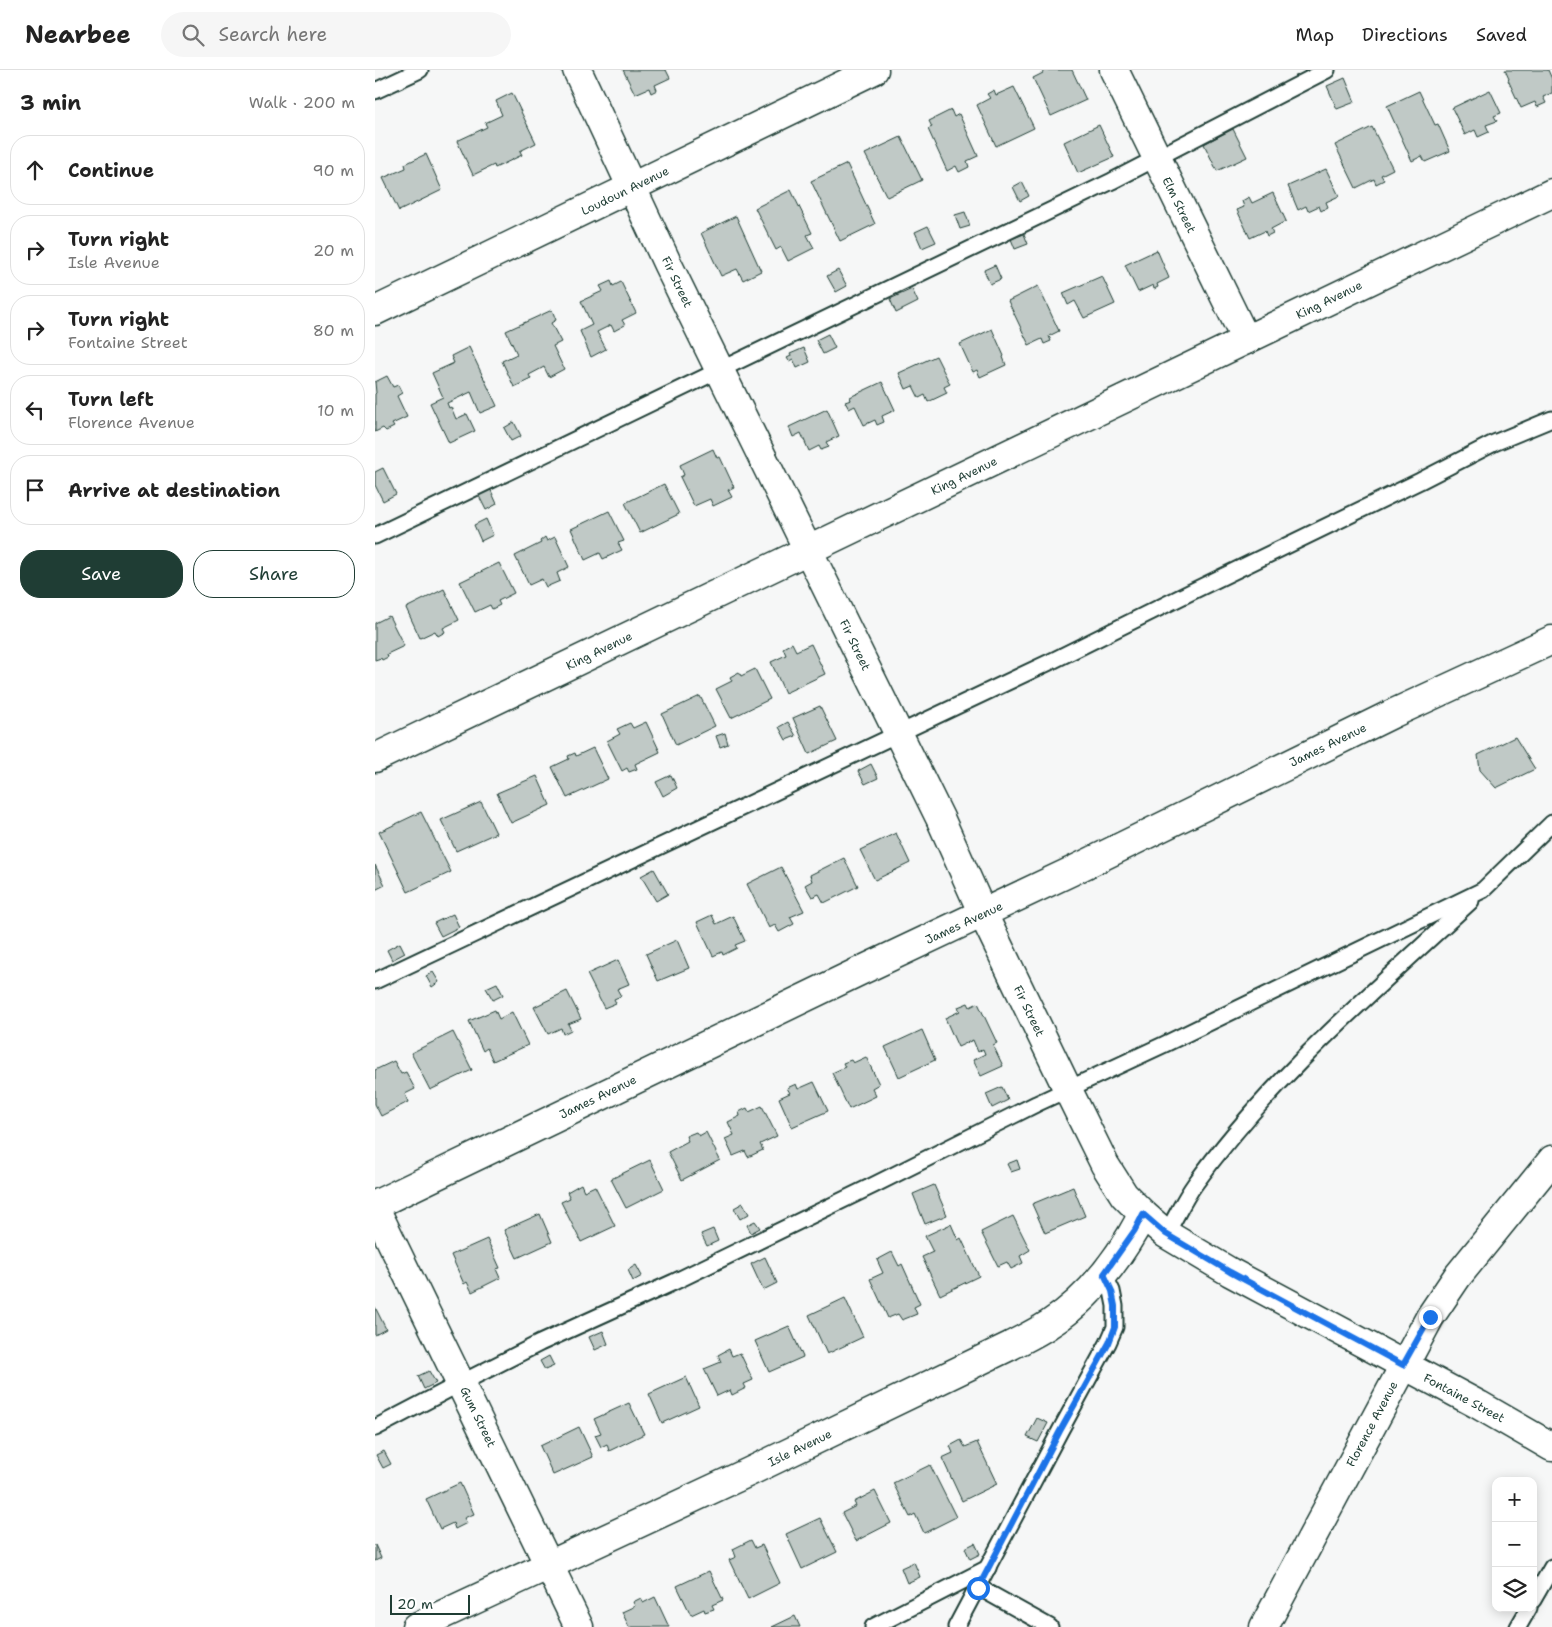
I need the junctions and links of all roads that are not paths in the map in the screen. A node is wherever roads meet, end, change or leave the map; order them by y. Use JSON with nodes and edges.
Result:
{"nodes":[{"id":1,"x":420,"y":70,"type":"edge"},
{"id":2,"x":577,"y":70,"type":"edge"},
{"id":3,"x":874,"y":70,"type":"edge"},
{"id":4,"x":1114,"y":70,"type":"edge"},
{"id":5,"x":1327,"y":70,"type":"edge"},
{"id":6,"x":375,"y":91,"type":"edge"},
{"id":7,"x":1156,"y":158,"type":"junction"},
{"id":8,"x":633,"y":187,"type":"junction"},
{"id":9,"x":1552,"y":193,"type":"edge"},
{"id":10,"x":375,"y":311,"type":"edge"},
{"id":11,"x":1246,"y":340,"type":"junction"},
{"id":12,"x":720,"y":370,"type":"junction"},
{"id":13,"x":1552,"y":419,"type":"edge"},
{"id":14,"x":375,"y":536,"type":"edge"},
{"id":15,"x":808,"y":550,"type":"junction"},
{"id":16,"x":1552,"y":640,"type":"edge"},
{"id":17,"x":898,"y":734,"type":"junction"},
{"id":18,"x":375,"y":758,"type":"edge"},
{"id":19,"x":1552,"y":823,"type":"edge"},
{"id":20,"x":1483,"y":890,"type":"junction"},
{"id":21,"x":983,"y":914,"type":"junction"},
{"id":22,"x":375,"y":981,"type":"edge"},
{"id":23,"x":1068,"y":1090,"type":"junction"},
{"id":24,"x":1552,"y":1160,"type":"edge"},
{"id":25,"x":375,"y":1206,"type":"edge"},
{"id":26,"x":1143,"y":1214,"type":"junction"},
{"id":27,"x":1166,"y":1234,"type":"junction"},
{"id":28,"x":1104,"y":1274,"type":"junction"},
{"id":29,"x":1403,"y":1365,"type":"junction"},
{"id":30,"x":461,"y":1383,"type":"junction"},
{"id":31,"x":375,"y":1428,"type":"edge"},
{"id":32,"x":1552,"y":1447,"type":"edge"},
{"id":33,"x":550,"y":1566,"type":"junction"},
{"id":34,"x":1552,"y":1567,"type":"edge"},
{"id":35,"x":988,"y":1568,"type":"junction"},
{"id":36,"x":978,"y":1588,"type":"junction"},
{"id":37,"x":1537,"y":1593,"type":"edge"},
{"id":38,"x":1527,"y":1612,"type":"edge"},
{"id":39,"x":416,"y":1627,"type":"edge"},
{"id":40,"x":579,"y":1627,"type":"edge"},
{"id":41,"x":873,"y":1627,"type":"edge"},
{"id":42,"x":956,"y":1627,"type":"edge"},
{"id":43,"x":1050,"y":1627,"type":"edge"},
{"id":44,"x":1264,"y":1627,"type":"edge"},
{"id":45,"x":1518,"y":1627,"type":"edge"}],
"edges":[{"from":1,"to":6,"type":"lane"},
{"from":2,"to":8,"type":"street","name":"Fir Street"},
{"from":3,"to":8,"type":"street","name":"Loudoun Avenue"},
{"from":4,"to":7,"type":"street","name":"Elm Street"},
{"from":5,"to":7,"type":"lane"},
{"from":7,"to":11,"type":"street","name":"Elm Street"},
{"from":7,"to":12,"type":"lane"},
{"from":8,"to":10,"type":"street","name":"Loudoun Avenue"},
{"from":8,"to":12,"type":"street","name":"Fir Street"},
{"from":9,"to":11,"type":"street","name":"King Avenue"},
{"from":11,"to":15,"type":"street","name":"King Avenue"},
{"from":12,"to":14,"type":"lane"},
{"from":12,"to":15,"type":"street","name":"Fir Street"},
{"from":13,"to":17,"type":"lane"},
{"from":15,"to":17,"type":"street","name":"Fir Street"},
{"from":15,"to":18,"type":"street","name":"King Avenue"},
{"from":16,"to":21,"type":"street","name":"James Avenue"},
{"from":17,"to":21,"type":"street","name":"Fir Street"},
{"from":17,"to":22,"type":"lane"},
{"from":19,"to":20,"type":"lane"},
{"from":20,"to":23,"type":"lane"},
{"from":20,"to":27,"type":"lane"},
{"from":21,"to":23,"type":"street","name":"Fir Street"},
{"from":21,"to":25,"type":"street","name":"James Avenue"},
{"from":23,"to":26,"type":"street","name":"Fir Street"},
{"from":23,"to":30,"type":"lane"},
{"from":24,"to":29,"type":"street","name":"Florence Avenue"},
{"from":25,"to":30,"type":"street","name":"Gum Street"},
{"from":26,"to":27,"type":"street","name":"Fontaine Street"},
{"from":26,"to":28,"type":"street","name":"Isle Avenue"},
{"from":27,"to":29,"type":"street","name":"Fontaine Street"},
{"from":28,"to":33,"type":"street","name":"Isle Avenue"},
{"from":28,"to":35,"type":"lane"},
{"from":29,"to":32,"type":"street","name":"Fontaine Street"},
{"from":29,"to":44,"type":"street","name":"Florence Avenue"},
{"from":30,"to":31,"type":"lane"},
{"from":30,"to":33,"type":"street","name":"Gum Street"},
{"from":33,"to":39,"type":"street","name":"Isle Avenue"},
{"from":33,"to":40,"type":"street","name":"Gum Street"},
{"from":34,"to":37,"type":"lane"},
{"from":35,"to":36,"type":"lane"},
{"from":35,"to":41,"type":"lane"},
{"from":36,"to":42,"type":"lane"},
{"from":36,"to":43,"type":"lane"},
{"from":38,"to":45,"type":"lane"}]}
